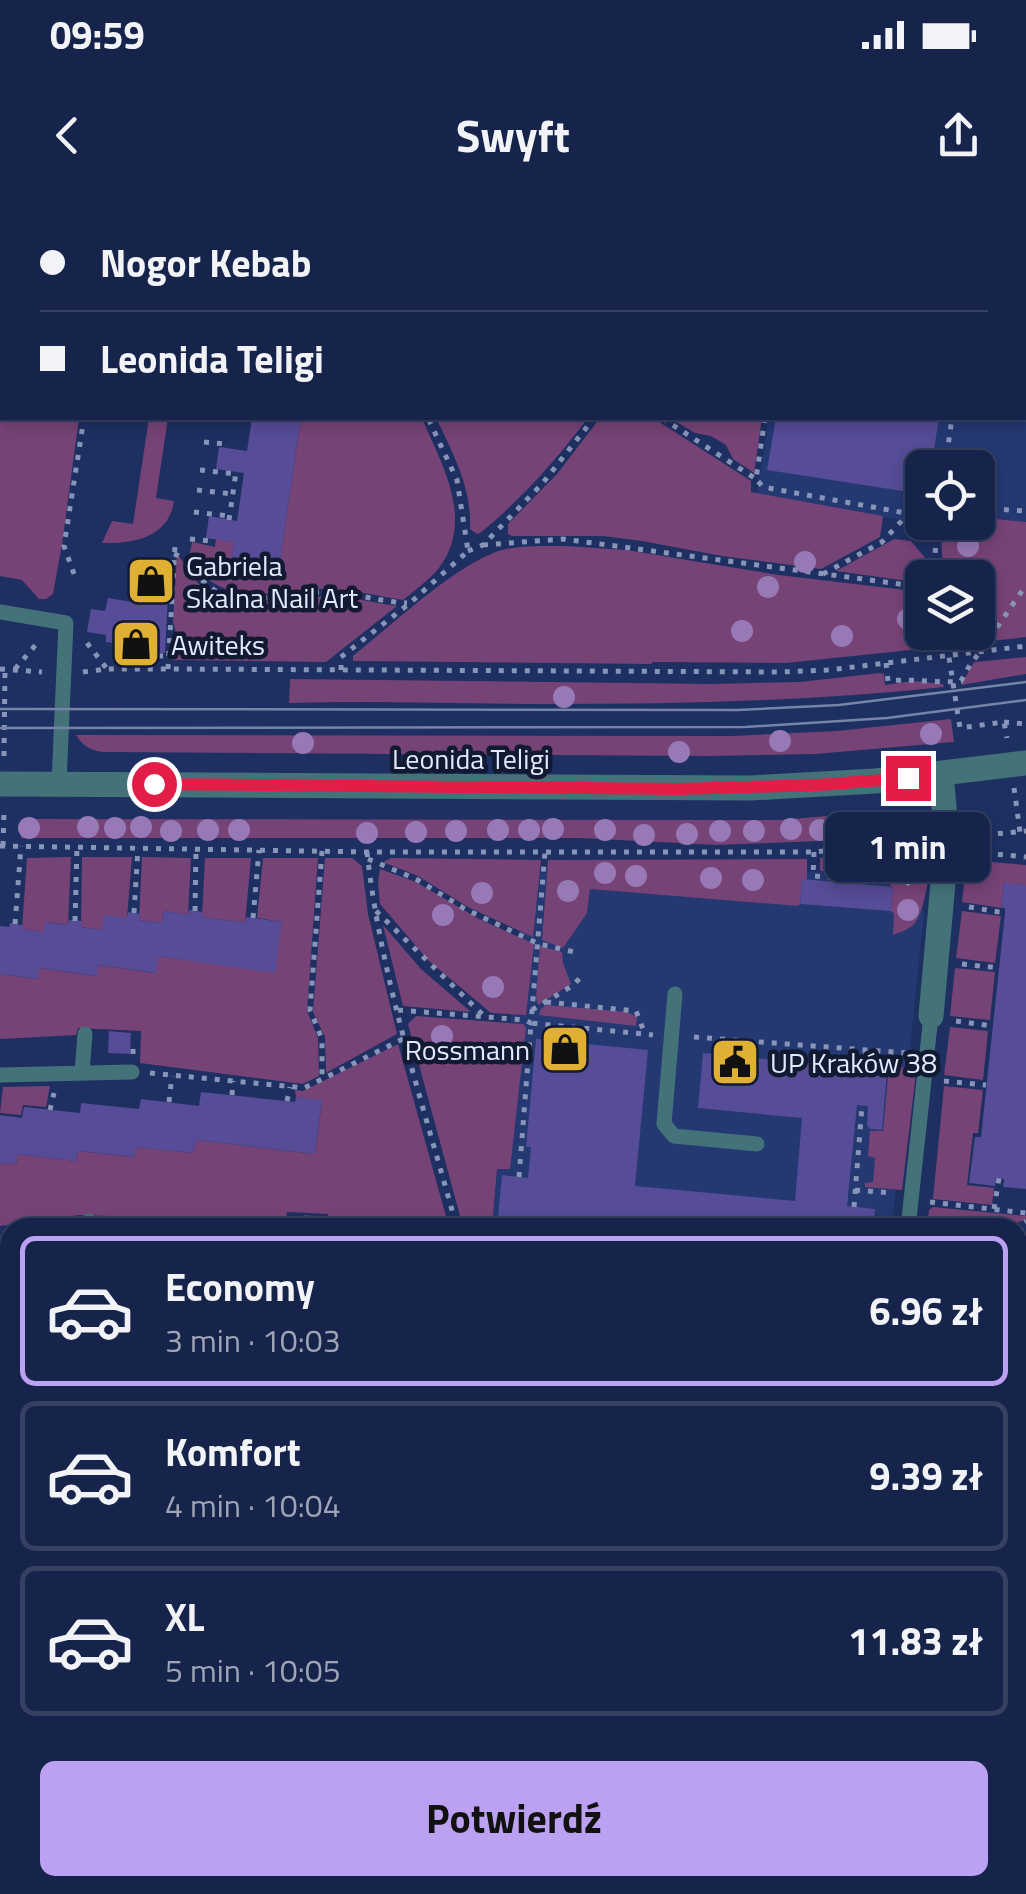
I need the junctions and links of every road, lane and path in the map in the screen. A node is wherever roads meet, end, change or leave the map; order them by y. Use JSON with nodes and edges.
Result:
{"nodes":[{"id":1,"x":84,"y":420,"type":"edge"},
{"id":2,"x":429,"y":420,"type":"edge"},
{"id":3,"x":592,"y":420,"type":"edge"},
{"id":4,"x":665,"y":420,"type":"edge"},
{"id":5,"x":766,"y":420,"type":"edge"},
{"id":6,"x":952,"y":420,"type":"edge"},
{"id":7,"x":204,"y":442,"type":"dead end"},
{"id":8,"x":225,"y":448,"type":"dead end"},
{"id":9,"x":948,"y":450,"type":"edge"},
{"id":10,"x":200,"y":470,"type":"dead end"},
{"id":11,"x":756,"y":479,"type":"junction"},
{"id":12,"x":197,"y":490,"type":"dead end"},
{"id":13,"x":233,"y":494,"type":"junction"},
{"id":14,"x":995,"y":509,"type":"edge"},
{"id":15,"x":1026,"y":511,"type":"edge"},
{"id":16,"x":194,"y":512,"type":"dead end"},
{"id":17,"x":905,"y":513,"type":"edge"},
{"id":18,"x":905,"y":517,"type":"edge"},
{"id":19,"x":211,"y":538,"type":"dead end"},
{"id":20,"x":190,"y":540,"type":"dead end"},
{"id":21,"x":483,"y":545,"type":"junction"},
{"id":22,"x":175,"y":546,"type":"dead end"},
{"id":23,"x":468,"y":552,"type":"junction"},
{"id":24,"x":174,"y":554,"type":"junction"},
{"id":25,"x":74,"y":574,"type":"dead end"},
{"id":26,"x":151,"y":574,"type":"dead end"},
{"id":27,"x":822,"y":574,"type":"junction"},
{"id":28,"x":173,"y":575,"type":"junction"},
{"id":29,"x":1026,"y":585,"type":"edge"},
{"id":30,"x":905,"y":586,"type":"edge"},
{"id":31,"x":410,"y":603,"type":"junction"},
{"id":32,"x":0,"y":612,"type":"edge"},
{"id":33,"x":79,"y":633,"type":"dead end"},
{"id":34,"x":44,"y":636,"type":"dead end"},
{"id":35,"x":1026,"y":646,"type":"edge"},
{"id":36,"x":948,"y":650,"type":"edge"},
{"id":37,"x":981,"y":651,"type":"junction"},
{"id":38,"x":155,"y":655,"type":"junction"},
{"id":39,"x":168,"y":656,"type":"junction"},
{"id":40,"x":949,"y":656,"type":"junction"},
{"id":41,"x":886,"y":663,"type":"junction"},
{"id":42,"x":2,"y":669,"type":"edge"},
{"id":43,"x":15,"y":669,"type":"junction"},
{"id":44,"x":107,"y":669,"type":"junction"},
{"id":45,"x":132,"y":669,"type":"junction"},
{"id":46,"x":155,"y":669,"type":"junction"},
{"id":47,"x":168,"y":669,"type":"junction"},
{"id":48,"x":340,"y":670,"type":"junction"},
{"id":49,"x":75,"y":673,"type":"dead end"},
{"id":50,"x":50,"y":674,"type":"dead end"},
{"id":51,"x":953,"y":682,"type":"junction"},
{"id":52,"x":1004,"y":722,"type":"junction"},
{"id":53,"x":1026,"y":724,"type":"edge"},
{"id":54,"x":1006,"y":736,"type":"dead end"},
{"id":55,"x":4,"y":756,"type":"dead end"},
{"id":56,"x":1026,"y":763,"type":"edge"},
{"id":57,"x":941,"y":774,"type":"junction"},
{"id":58,"x":58,"y":784,"type":"junction"},
{"id":59,"x":2,"y":797,"type":"edge"},
{"id":60,"x":1016,"y":798,"type":"dead end"},
{"id":61,"x":1023,"y":831,"type":"edge"},
{"id":62,"x":961,"y":837,"type":"dead end"},
{"id":63,"x":931,"y":840,"type":"dead end"},
{"id":64,"x":884,"y":845,"type":"junction"},
{"id":65,"x":2,"y":846,"type":"edge"},
{"id":66,"x":21,"y":846,"type":"junction"},
{"id":67,"x":77,"y":847,"type":"junction"},
{"id":68,"x":138,"y":848,"type":"junction"},
{"id":69,"x":196,"y":849,"type":"junction"},
{"id":70,"x":259,"y":850,"type":"junction"},
{"id":71,"x":322,"y":851,"type":"junction"},
{"id":72,"x":546,"y":852,"type":"junction"},
{"id":73,"x":814,"y":852,"type":"junction"},
{"id":74,"x":972,"y":852,"type":"dead end"},
{"id":75,"x":367,"y":856,"type":"junction"},
{"id":76,"x":1026,"y":857,"type":"edge"},
{"id":77,"x":881,"y":882,"type":"junction"},
{"id":78,"x":918,"y":892,"type":"dead end"},
{"id":79,"x":958,"y":906,"type":"dead end"},
{"id":80,"x":376,"y":910,"type":"junction"},
{"id":81,"x":195,"y":911,"type":"dead end"},
{"id":82,"x":134,"y":913,"type":"dead end"},
{"id":83,"x":1005,"y":913,"type":"dead end"},
{"id":84,"x":253,"y":918,"type":"dead end"},
{"id":85,"x":74,"y":921,"type":"dead end"},
{"id":86,"x":15,"y":924,"type":"dead end"},
{"id":87,"x":538,"y":944,"type":"junction"},
{"id":88,"x":578,"y":954,"type":"dead end"},
{"id":89,"x":951,"y":962,"type":"dead end"},
{"id":90,"x":999,"y":968,"type":"dead end"},
{"id":91,"x":584,"y":974,"type":"dead end"},
{"id":92,"x":675,"y":994,"type":"dead end"},
{"id":93,"x":546,"y":1002,"type":"junction"},
{"id":94,"x":398,"y":1010,"type":"junction"},
{"id":95,"x":532,"y":1010,"type":"junction"},
{"id":96,"x":485,"y":1017,"type":"junction"},
{"id":97,"x":938,"y":1018,"type":"junction"},
{"id":98,"x":531,"y":1023,"type":"junction"},
{"id":99,"x":993,"y":1026,"type":"dead end"},
{"id":100,"x":85,"y":1034,"type":"dead end"},
{"id":101,"x":406,"y":1038,"type":"junction"},
{"id":102,"x":730,"y":1039,"type":"dead end"},
{"id":103,"x":133,"y":1041,"type":"dead end"},
{"id":104,"x":866,"y":1049,"type":"junction"},
{"id":105,"x":892,"y":1052,"type":"dead end"},
{"id":106,"x":865,"y":1068,"type":"dead end"},
{"id":107,"x":132,"y":1072,"type":"junction"},
{"id":108,"x":82,"y":1073,"type":"junction"},
{"id":109,"x":0,"y":1074,"type":"edge"},
{"id":110,"x":172,"y":1076,"type":"junction"},
{"id":111,"x":322,"y":1078,"type":"junction"},
{"id":112,"x":232,"y":1080,"type":"junction"},
{"id":113,"x":956,"y":1082,"type":"dead end"},
{"id":114,"x":986,"y":1085,"type":"dead end"},
{"id":115,"x":290,"y":1087,"type":"junction"},
{"id":116,"x":232,"y":1095,"type":"dead end"},
{"id":117,"x":287,"y":1101,"type":"dead end"},
{"id":118,"x":169,"y":1102,"type":"dead end"},
{"id":119,"x":862,"y":1106,"type":"dead end"},
{"id":120,"x":757,"y":1144,"type":"dead end"},
{"id":121,"x":519,"y":1177,"type":"dead end"},
{"id":122,"x":1000,"y":1178,"type":"dead end"},
{"id":123,"x":855,"y":1190,"type":"junction"},
{"id":124,"x":892,"y":1193,"type":"dead end"},
{"id":125,"x":940,"y":1204,"type":"dead end"},
{"id":126,"x":854,"y":1207,"type":"dead end"},
{"id":127,"x":994,"y":1210,"type":"junction"},
{"id":128,"x":1026,"y":1213,"type":"edge"},
{"id":129,"x":454,"y":1218,"type":"edge"},
{"id":130,"x":909,"y":1218,"type":"edge"}],
"edges":[{"from":1,"to":25,"type":"path"},
{"from":2,"to":23,"type":"path"},
{"from":3,"to":21,"type":"path"},
{"from":4,"to":11,"type":"path"},
{"from":5,"to":11,"type":"path"},
{"from":6,"to":9,"type":"path"},
{"from":7,"to":8,"type":"path"},
{"from":10,"to":13,"type":"path"},
{"from":11,"to":17,"type":"path"},
{"from":12,"to":13,"type":"path"},
{"from":13,"to":16,"type":"path"},
{"from":14,"to":15,"type":"path"},
{"from":18,"to":27,"type":"path"},
{"from":19,"to":20,"type":"path"},
{"from":21,"to":23,"type":"path"},
{"from":21,"to":27,"type":"path"},
{"from":22,"to":24,"type":"path"},
{"from":23,"to":31,"type":"path"},
{"from":24,"to":28,"type":"path"},
{"from":24,"to":31,"type":"path"},
{"from":26,"to":28,"type":"path"},
{"from":27,"to":30,"type":"path"},
{"from":28,"to":39,"type":"path"},
{"from":29,"to":37,"type":"path"},
{"from":31,"to":48,"type":"path"},
{"from":32,"to":58,"type":"lane"},
{"from":33,"to":44,"type":"path"},
{"from":34,"to":43,"type":"path"},
{"from":35,"to":37,"type":"path"},
{"from":36,"to":40,"type":"path"},
{"from":37,"to":40,"type":"path"},
{"from":37,"to":51,"type":"path"},
{"from":38,"to":39,"type":"path"},
{"from":38,"to":45,"type":"path"},
{"from":38,"to":46,"type":"path"},
{"from":39,"to":47,"type":"path"},
{"from":40,"to":41,"type":"path"},
{"from":40,"to":51,"type":"path"},
{"from":41,"to":48,"type":"path"},
{"from":41,"to":51,"type":"path"},
{"from":42,"to":43,"type":"path"},
{"from":42,"to":55,"type":"path"},
{"from":43,"to":50,"type":"path"},
{"from":44,"to":45,"type":"path"},
{"from":44,"to":49,"type":"path"},
{"from":45,"to":46,"type":"path"},
{"from":46,"to":47,"type":"path"},
{"from":47,"to":48,"type":"path"},
{"from":51,"to":52,"type":"path"},
{"from":52,"to":53,"type":"path"},
{"from":52,"to":54,"type":"path"},
{"from":56,"to":57,"type":"street","name":"Leonida Teligi"},
{"from":57,"to":58,"type":"street","name":"Leonida Teligi"},
{"from":57,"to":97,"type":"street"},
{"from":58,"to":59,"type":"street","name":"Leonida Teligi"},
{"from":59,"to":65,"type":"path"},
{"from":60,"to":61,"type":"path"},
{"from":61,"to":62,"type":"path"},
{"from":63,"to":64,"type":"path"},
{"from":64,"to":73,"type":"path"},
{"from":64,"to":77,"type":"path"},
{"from":65,"to":66,"type":"path"},
{"from":66,"to":67,"type":"path"},
{"from":66,"to":86,"type":"path"},
{"from":67,"to":68,"type":"path"},
{"from":67,"to":85,"type":"path"},
{"from":68,"to":69,"type":"path"},
{"from":68,"to":82,"type":"path"},
{"from":69,"to":70,"type":"path"},
{"from":69,"to":81,"type":"path"},
{"from":70,"to":71,"type":"path"},
{"from":70,"to":84,"type":"path"},
{"from":71,"to":75,"type":"path"},
{"from":71,"to":111,"type":"path"},
{"from":72,"to":73,"type":"path"},
{"from":72,"to":75,"type":"path"},
{"from":72,"to":87,"type":"path"},
{"from":73,"to":77,"type":"path"},
{"from":74,"to":76,"type":"path"},
{"from":75,"to":80,"type":"path"},
{"from":75,"to":87,"type":"path"},
{"from":77,"to":78,"type":"path"},
{"from":79,"to":83,"type":"path"},
{"from":80,"to":94,"type":"path"},
{"from":80,"to":96,"type":"path"},
{"from":87,"to":88,"type":"path"},
{"from":87,"to":95,"type":"path"},
{"from":89,"to":90,"type":"path"},
{"from":91,"to":93,"type":"path"},
{"from":92,"to":120,"type":"lane"},
{"from":93,"to":95,"type":"path"},
{"from":93,"to":98,"type":"path"},
{"from":94,"to":96,"type":"path"},
{"from":94,"to":101,"type":"path"},
{"from":95,"to":98,"type":"path"},
{"from":96,"to":98,"type":"path"},
{"from":97,"to":99,"type":"path"},
{"from":97,"to":130,"type":"lane"},
{"from":98,"to":121,"type":"path"},
{"from":100,"to":108,"type":"lane"},
{"from":101,"to":111,"type":"path"},
{"from":101,"to":129,"type":"path"},
{"from":102,"to":104,"type":"path"},
{"from":103,"to":107,"type":"path"},
{"from":104,"to":105,"type":"path"},
{"from":104,"to":106,"type":"path"},
{"from":107,"to":108,"type":"lane"},
{"from":107,"to":110,"type":"path"},
{"from":108,"to":109,"type":"lane"},
{"from":110,"to":112,"type":"path"},
{"from":110,"to":118,"type":"path"},
{"from":111,"to":115,"type":"path"},
{"from":112,"to":115,"type":"path"},
{"from":112,"to":116,"type":"path"},
{"from":113,"to":114,"type":"path"},
{"from":115,"to":117,"type":"path"},
{"from":119,"to":123,"type":"path"},
{"from":122,"to":127,"type":"path"},
{"from":123,"to":124,"type":"path"},
{"from":123,"to":126,"type":"path"},
{"from":125,"to":127,"type":"path"},
{"from":127,"to":128,"type":"path"}]}
